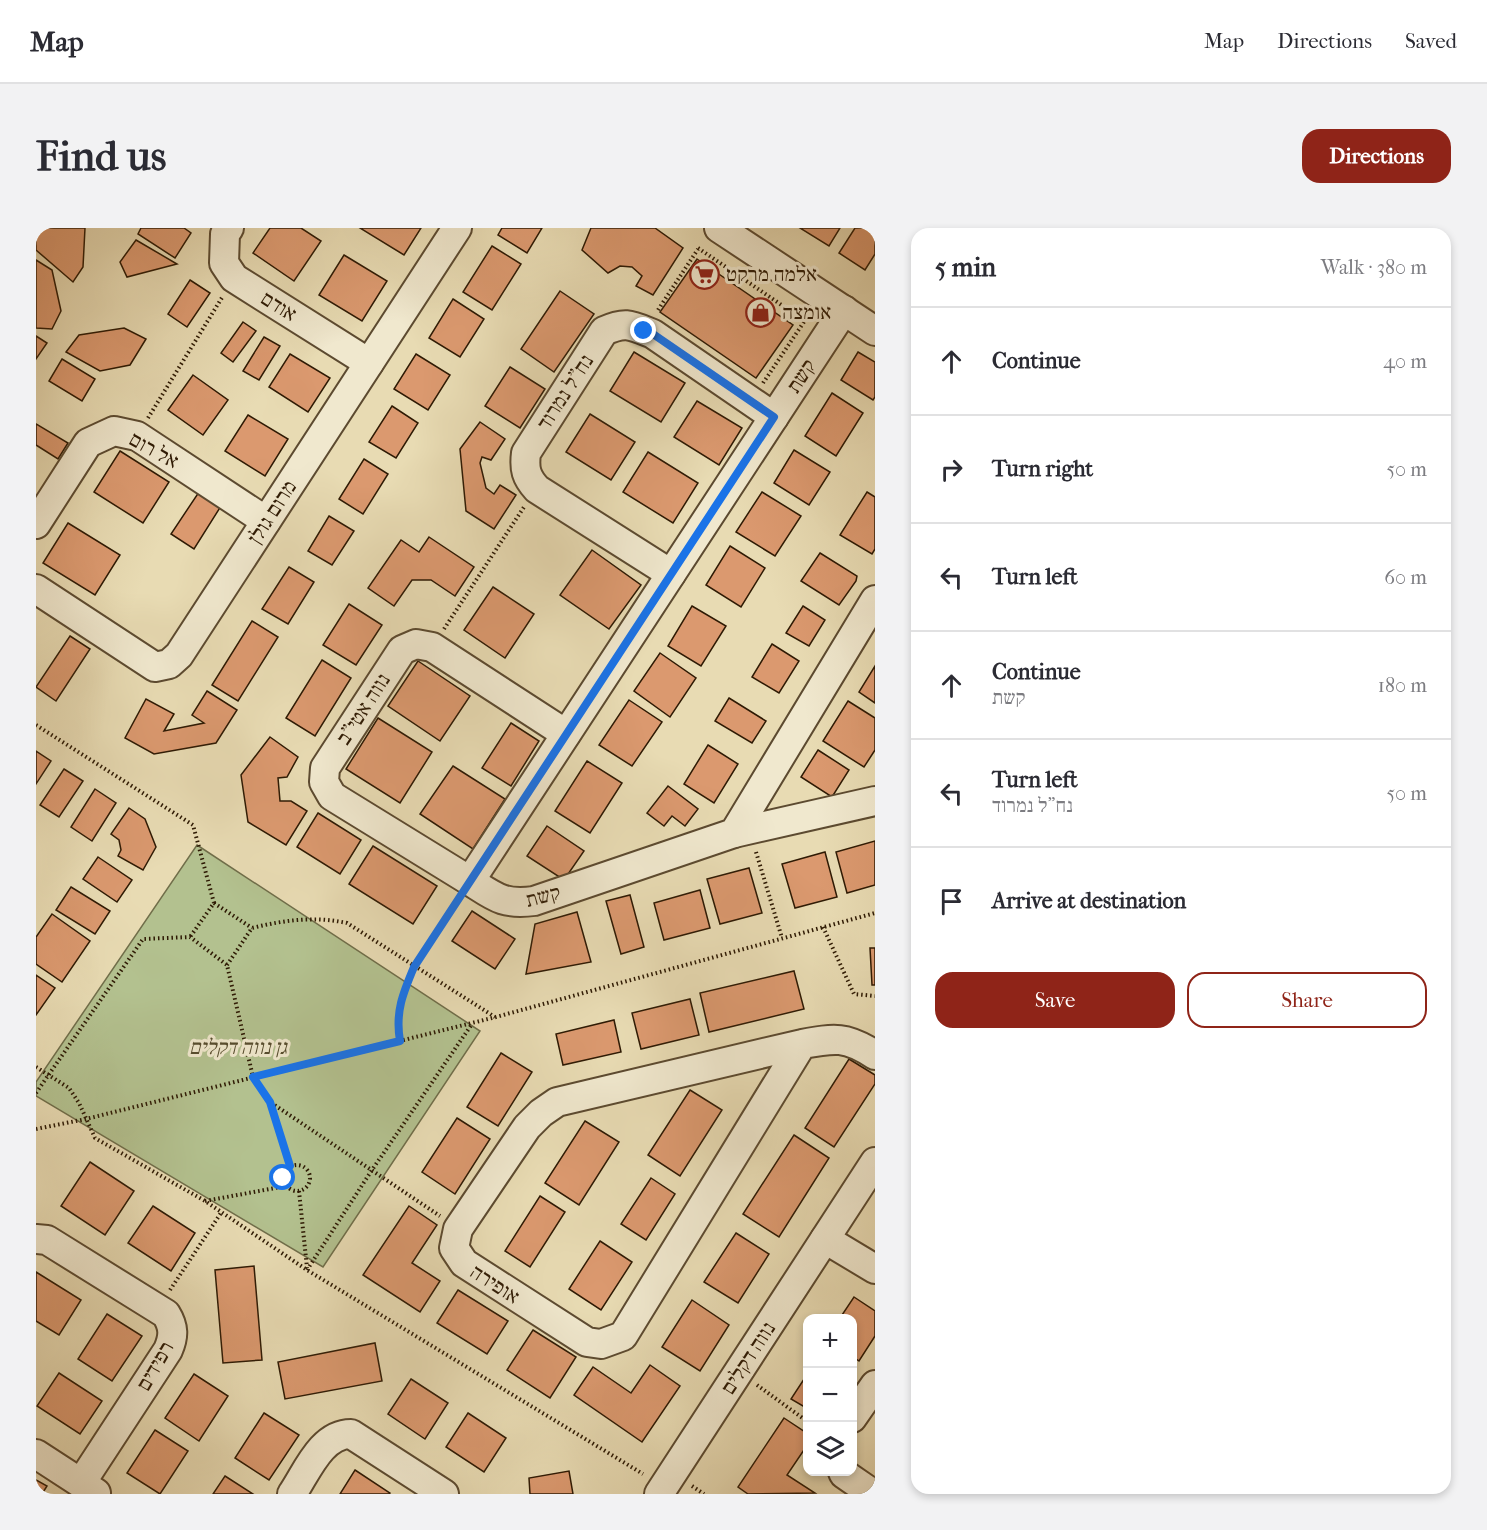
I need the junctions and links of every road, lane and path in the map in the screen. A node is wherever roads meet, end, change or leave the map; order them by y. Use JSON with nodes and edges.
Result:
{"nodes":[{"id":1,"x":229,"y":228,"type":"edge"},
{"id":2,"x":458,"y":228,"type":"edge"},
{"id":3,"x":712,"y":234,"type":"edge"},
{"id":4,"x":698,"y":248,"type":"junction"},
{"id":5,"x":234,"y":278,"type":"junction"},
{"id":6,"x":833,"y":303,"type":"junction"},
{"id":7,"x":805,"y":321,"type":"junction"},
{"id":8,"x":644,"y":331,"type":"junction"},
{"id":9,"x":875,"y":331,"type":"edge"},
{"id":10,"x":369,"y":363,"type":"junction"},
{"id":11,"x":751,"y":401,"type":"junction"},
{"id":12,"x":774,"y":417,"type":"junction"},
{"id":13,"x":137,"y":436,"type":"junction"},
{"id":14,"x":537,"y":489,"type":"junction"},
{"id":15,"x":266,"y":521,"type":"junction"},
{"id":16,"x":36,"y":524,"type":"edge"},
{"id":17,"x":671,"y":574,"type":"junction"},
{"id":18,"x":36,"y":589,"type":"edge"},
{"id":19,"x":875,"y":600,"type":"edge"},
{"id":20,"x":432,"y":647,"type":"junction"},
{"id":21,"x":36,"y":725,"type":"edge"},
{"id":22,"x":566,"y":734,"type":"junction"},
{"id":23,"x":875,"y":801,"type":"edge"},
{"id":24,"x":741,"y":832,"type":"junction"},
{"id":25,"x":470,"y":882,"type":"junction"},
{"id":26,"x":214,"y":903,"type":"junction"},
{"id":27,"x":875,"y":913,"type":"edge"},
{"id":28,"x":823,"y":927,"type":"junction"},
{"id":29,"x":252,"y":928,"type":"junction"},
{"id":30,"x":190,"y":937,"type":"junction"},
{"id":31,"x":782,"y":938,"type":"junction"},
{"id":32,"x":227,"y":965,"type":"junction"},
{"id":33,"x":414,"y":967,"type":"junction"},
{"id":34,"x":875,"y":996,"type":"edge"},
{"id":35,"x":496,"y":1017,"type":"junction"},
{"id":36,"x":473,"y":1022,"type":"junction"},
{"id":37,"x":400,"y":1041,"type":"junction"},
{"id":38,"x":802,"y":1044,"type":"junction"},
{"id":39,"x":875,"y":1055,"type":"edge"},
{"id":40,"x":36,"y":1067,"type":"edge"},
{"id":41,"x":50,"y":1075,"type":"junction"},
{"id":42,"x":253,"y":1077,"type":"junction"},
{"id":43,"x":36,"y":1093,"type":"edge"},
{"id":44,"x":270,"y":1102,"type":"junction"},
{"id":45,"x":86,"y":1119,"type":"junction"},
{"id":46,"x":36,"y":1129,"type":"edge"},
{"id":47,"x":875,"y":1162,"type":"edge"},
{"id":48,"x":290,"y":1166,"type":"junction"},
{"id":49,"x":372,"y":1170,"type":"junction"},
{"id":50,"x":286,"y":1186,"type":"junction"},
{"id":51,"x":299,"y":1191,"type":"junction"},
{"id":52,"x":205,"y":1202,"type":"junction"},
{"id":53,"x":220,"y":1213,"type":"junction"},
{"id":54,"x":458,"y":1229,"type":"junction"},
{"id":55,"x":36,"y":1239,"type":"edge"},
{"id":56,"x":825,"y":1239,"type":"junction"},
{"id":57,"x":307,"y":1269,"type":"junction"},
{"id":58,"x":875,"y":1269,"type":"edge"},
{"id":59,"x":158,"y":1309,"type":"junction"},
{"id":60,"x":739,"y":1372,"type":"junction"},
{"id":61,"x":875,"y":1385,"type":"edge"},
{"id":62,"x":857,"y":1411,"type":"edge"},
{"id":63,"x":803,"y":1419,"type":"edge"},
{"id":64,"x":36,"y":1454,"type":"edge"},
{"id":65,"x":847,"y":1476,"type":"edge"},
{"id":66,"x":90,"y":1489,"type":"edge"},
{"id":67,"x":662,"y":1491,"type":"edge"},
{"id":68,"x":292,"y":1494,"type":"edge"},
{"id":69,"x":444,"y":1494,"type":"edge"},
{"id":70,"x":873,"y":1494,"type":"edge"}],
"edges":[{"from":1,"to":5,"type":"street"},
{"from":2,"to":10,"type":"street","name":"מרום גולן"},
{"from":3,"to":4,"type":"path"},
{"from":3,"to":6,"type":"street"},
{"from":4,"to":7,"type":"path"},
{"from":4,"to":8,"type":"path"},
{"from":5,"to":10,"type":"street","name":"אודם"},
{"from":5,"to":13,"type":"path"},
{"from":6,"to":7,"type":"path"},
{"from":6,"to":9,"type":"street"},
{"from":6,"to":12,"type":"street","name":"קשת"},
{"from":7,"to":11,"type":"path"},
{"from":8,"to":11,"type":"street","name":"נח\"ל נמרוד"},
{"from":8,"to":14,"type":"street","name":"נח\"ל נמרוד"},
{"from":10,"to":15,"type":"street","name":"מרום גולן"},
{"from":11,"to":12,"type":"street","name":"נח\"ל נמרוד"},
{"from":12,"to":17,"type":"street","name":"קשת"},
{"from":13,"to":15,"type":"street","name":"אל רום"},
{"from":13,"to":16,"type":"street","name":"אל רום"},
{"from":14,"to":17,"type":"street"},
{"from":14,"to":20,"type":"path"},
{"from":15,"to":18,"type":"street","name":"מרום גולן"},
{"from":17,"to":22,"type":"street","name":"קשת"},
{"from":19,"to":24,"type":"street"},
{"from":20,"to":22,"type":"street"},
{"from":20,"to":25,"type":"street","name":"נווה אטי\"ב"},
{"from":21,"to":26,"type":"path"},
{"from":22,"to":25,"type":"street","name":"קשת"},
{"from":23,"to":24,"type":"street","name":"קשת"},
{"from":24,"to":25,"type":"street","name":"קשת"},
{"from":24,"to":31,"type":"path"},
{"from":25,"to":33,"type":"path"},
{"from":26,"to":29,"type":"path"},
{"from":26,"to":30,"type":"path"},
{"from":27,"to":28,"type":"path"},
{"from":28,"to":31,"type":"path"},
{"from":28,"to":34,"type":"path"},
{"from":29,"to":32,"type":"path"},
{"from":29,"to":33,"type":"path"},
{"from":30,"to":32,"type":"path"},
{"from":30,"to":41,"type":"path"},
{"from":31,"to":35,"type":"path"},
{"from":32,"to":42,"type":"path"},
{"from":33,"to":35,"type":"path"},
{"from":33,"to":37,"type":"path"},
{"from":35,"to":36,"type":"path"},
{"from":36,"to":37,"type":"path"},
{"from":36,"to":49,"type":"path"},
{"from":37,"to":42,"type":"path"},
{"from":38,"to":39,"type":"street"},
{"from":38,"to":54,"type":"street"},
{"from":38,"to":54,"type":"street","name":"אופירה"},
{"from":40,"to":41,"type":"path"},
{"from":41,"to":43,"type":"path"},
{"from":41,"to":45,"type":"path"},
{"from":42,"to":44,"type":"path"},
{"from":42,"to":45,"type":"path"},
{"from":44,"to":48,"type":"path"},
{"from":44,"to":49,"type":"path"},
{"from":45,"to":46,"type":"path"},
{"from":45,"to":52,"type":"path"},
{"from":47,"to":56,"type":"street","name":"נווה דקלים"},
{"from":48,"to":50,"type":"path"},
{"from":48,"to":51,"type":"path"},
{"from":49,"to":54,"type":"path"},
{"from":49,"to":57,"type":"path"},
{"from":50,"to":51,"type":"path"},
{"from":50,"to":52,"type":"path"},
{"from":51,"to":57,"type":"path"},
{"from":52,"to":53,"type":"path"},
{"from":53,"to":57,"type":"path"},
{"from":53,"to":59,"type":"path"},
{"from":55,"to":59,"type":"street","name":"רפידים"},
{"from":56,"to":58,"type":"street"},
{"from":56,"to":60,"type":"street","name":"נווה דקלים"},
{"from":57,"to":67,"type":"path"},
{"from":59,"to":66,"type":"street","name":"רפידים"},
{"from":60,"to":63,"type":"path"},
{"from":60,"to":67,"type":"street","name":"נווה דקלים"},
{"from":61,"to":62,"type":"street"},
{"from":64,"to":66,"type":"street"},
{"from":65,"to":70,"type":"street"},
{"from":68,"to":69,"type":"street"}]}
